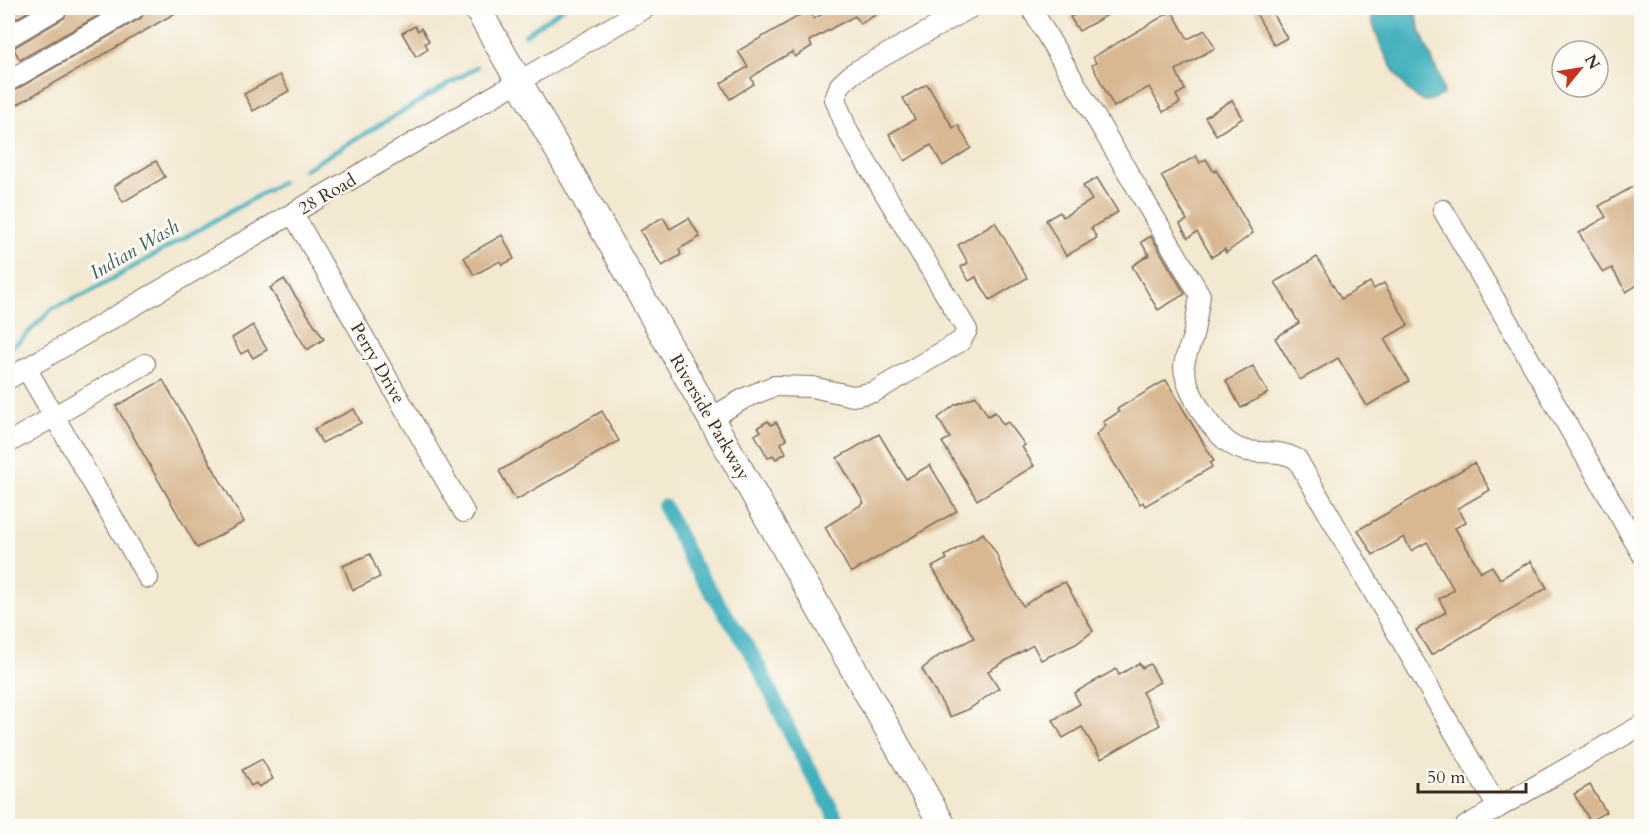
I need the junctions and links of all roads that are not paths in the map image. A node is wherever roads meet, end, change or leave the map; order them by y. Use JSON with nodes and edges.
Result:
{"nodes":[{"id":1,"x":58,"y":8,"type":"edge"},
{"id":2,"x":135,"y":8,"type":"edge"},
{"id":3,"x":477,"y":8,"type":"edge"},
{"id":4,"x":645,"y":8,"type":"edge"},
{"id":5,"x":970,"y":8,"type":"edge"},
{"id":6,"x":1031,"y":8,"type":"edge"},
{"id":7,"x":8,"y":37,"type":"edge"},
{"id":8,"x":10,"y":73,"type":"edge"},
{"id":9,"x":520,"y":81,"type":"junction"},
{"id":10,"x":1443,"y":210,"type":"dead end"},
{"id":11,"x":293,"y":214,"type":"junction"},
{"id":12,"x":146,"y":364,"type":"dead end"},
{"id":13,"x":26,"y":368,"type":"junction"},
{"id":14,"x":8,"y":379,"type":"edge"},
{"id":15,"x":54,"y":416,"type":"junction"},
{"id":16,"x":711,"y":418,"type":"junction"},
{"id":17,"x":8,"y":443,"type":"edge"},
{"id":18,"x":464,"y":512,"type":"dead end"},
{"id":19,"x":1641,"y":554,"type":"edge"},
{"id":20,"x":148,"y":578,"type":"dead end"},
{"id":21,"x":1641,"y":725,"type":"edge"},
{"id":22,"x":1498,"y":808,"type":"junction"},
{"id":23,"x":943,"y":826,"type":"edge"},
{"id":24,"x":1466,"y":826,"type":"edge"}],
"edges":[{"from":1,"to":7,"type":"street"},
{"from":2,"to":8,"type":"street"},
{"from":3,"to":9,"type":"main road","name":"Riverside Parkway"},
{"from":4,"to":9,"type":"street","name":"28 Road"},
{"from":5,"to":16,"type":"street"},
{"from":6,"to":22,"type":"street"},
{"from":9,"to":11,"type":"street","name":"28 Road"},
{"from":9,"to":16,"type":"main road","name":"Riverside Parkway"},
{"from":10,"to":19,"type":"street"},
{"from":11,"to":13,"type":"street","name":"28 Road"},
{"from":11,"to":18,"type":"street","name":"Perry Drive"},
{"from":12,"to":15,"type":"street"},
{"from":13,"to":14,"type":"street","name":"28 Road"},
{"from":13,"to":15,"type":"street"},
{"from":15,"to":17,"type":"street"},
{"from":15,"to":20,"type":"street"},
{"from":16,"to":23,"type":"main road","name":"Riverside Parkway"},
{"from":21,"to":22,"type":"street"},
{"from":22,"to":24,"type":"street"}]}
